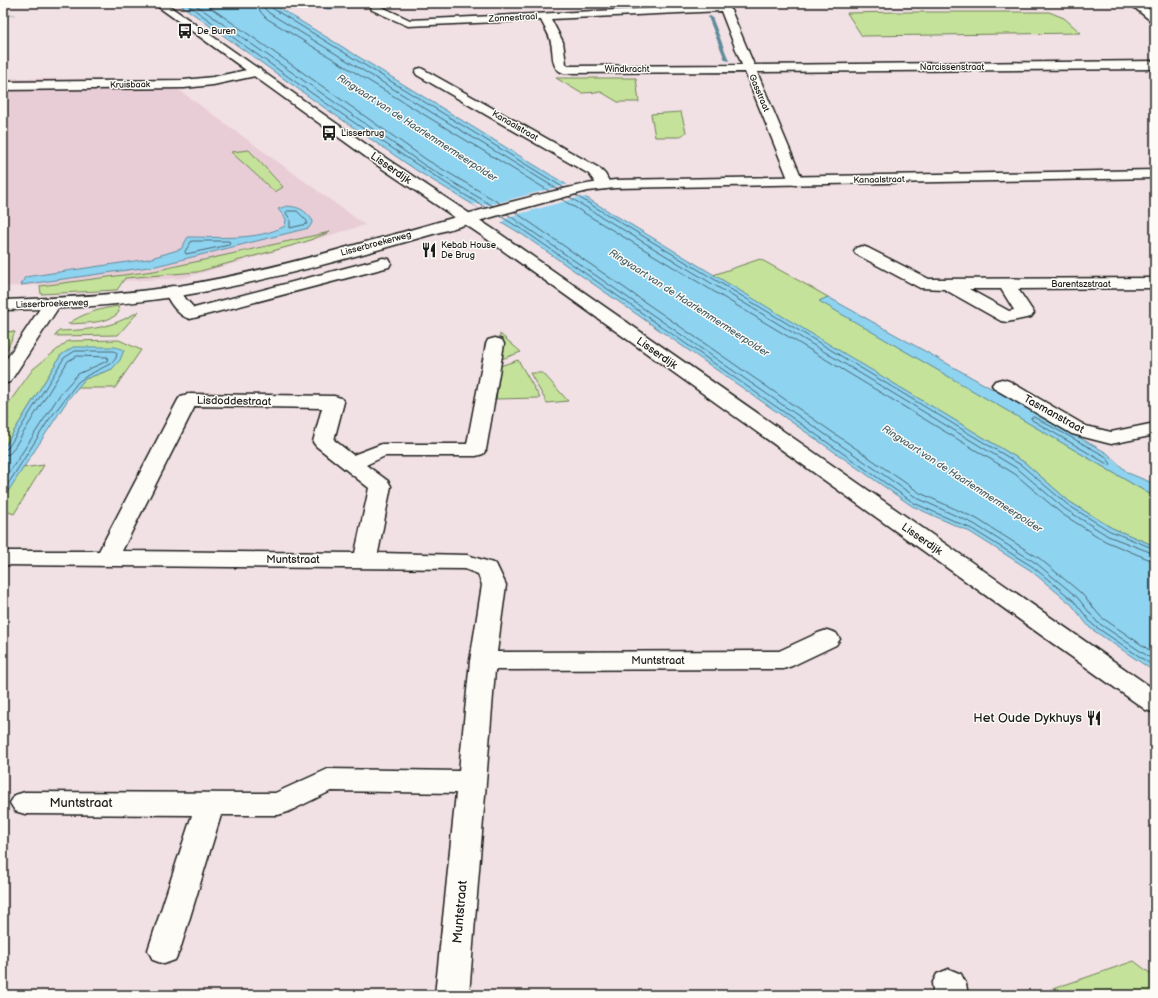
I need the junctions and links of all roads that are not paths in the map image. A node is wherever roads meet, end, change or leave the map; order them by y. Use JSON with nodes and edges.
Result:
{"nodes":[{"id":1,"x":158,"y":3,"type":"edge"},
{"id":2,"x":1134,"y":3,"type":"edge"},
{"id":3,"x":724,"y":6,"type":"edge"},
{"id":4,"x":376,"y":8,"type":"dead end"},
{"id":5,"x":544,"y":16,"type":"junction"},
{"id":6,"x":1155,"y":19,"type":"edge"},
{"id":7,"x":1155,"y":65,"type":"edge"},
{"id":8,"x":748,"y":68,"type":"junction"},
{"id":9,"x":256,"y":72,"type":"junction"},
{"id":10,"x":421,"y":72,"type":"dead end"},
{"id":11,"x":3,"y":86,"type":"edge"},
{"id":12,"x":1155,"y":174,"type":"edge"},
{"id":13,"x":796,"y":181,"type":"junction"},
{"id":14,"x":604,"y":185,"type":"junction"},
{"id":15,"x":576,"y":190,"type":"joint"},
{"id":16,"x":477,"y":216,"type":"junction"},
{"id":17,"x":862,"y":251,"type":"dead end"},
{"id":18,"x":383,"y":263,"type":"dead end"},
{"id":19,"x":1155,"y":283,"type":"edge"},
{"id":20,"x":947,"y":284,"type":"junction"},
{"id":21,"x":1006,"y":284,"type":"junction"},
{"id":22,"x":173,"y":291,"type":"junction"},
{"id":23,"x":51,"y":305,"type":"junction"},
{"id":24,"x":3,"y":306,"type":"edge"},
{"id":25,"x":495,"y":344,"type":"dead end"},
{"id":26,"x":3,"y":378,"type":"edge"},
{"id":27,"x":1002,"y":385,"type":"dead end"},
{"id":28,"x":1155,"y":429,"type":"edge"},
{"id":29,"x":350,"y":464,"type":"junction"},
{"id":30,"x":3,"y":558,"type":"edge"},
{"id":31,"x":107,"y":558,"type":"junction"},
{"id":32,"x":365,"y":560,"type":"junction"},
{"id":33,"x":827,"y":639,"type":"dead end"},
{"id":34,"x":483,"y":661,"type":"junction"},
{"id":35,"x":1155,"y":703,"type":"edge"},
{"id":36,"x":472,"y":782,"type":"junction"},
{"id":37,"x":25,"y":803,"type":"dead end"},
{"id":38,"x":210,"y":804,"type":"junction"},
{"id":39,"x":164,"y":950,"type":"dead end"},
{"id":40,"x":452,"y":995,"type":"edge"}],
"edges":[{"from":1,"to":9,"type":"street","name":"Lisserdijk"},
{"from":2,"to":6,"type":"street"},
{"from":3,"to":5,"type":"street","name":"Zonnestraal"},
{"from":3,"to":8,"type":"street","name":"Gasstraat"},
{"from":4,"to":5,"type":"street","name":"Zonnestraal"},
{"from":5,"to":8,"type":"street","name":"Windkracht"},
{"from":7,"to":8,"type":"street","name":"Narcissenstraat"},
{"from":8,"to":13,"type":"street","name":"Gasstraat"},
{"from":9,"to":11,"type":"street","name":"Kruisbaak"},
{"from":9,"to":16,"type":"street","name":"Lisserdijk"},
{"from":10,"to":14,"type":"street","name":"Kanaalstraat"},
{"from":12,"to":13,"type":"street","name":"Kanaalstraat"},
{"from":13,"to":14,"type":"street","name":"Kanaalstraat"},
{"from":14,"to":15,"type":"street","name":"Kanaalstraat"},
{"from":15,"to":16,"type":"street","name":"Lisserbroekerweg"},
{"from":16,"to":22,"type":"street","name":"Lisserbroekerweg"},
{"from":16,"to":35,"type":"street","name":"Lisserdijk"},
{"from":17,"to":20,"type":"street","name":"Barentszstraat"},
{"from":18,"to":22,"type":"street","name":"Lisserbroekerweg"},
{"from":19,"to":21,"type":"street","name":"Barentszstraat"},
{"from":20,"to":21,"type":"street","name":"Barentszstraat"},
{"from":20,"to":21,"type":"street","name":"Barentszstraat"},
{"from":22,"to":23,"type":"street","name":"Lisserbroekerweg"},
{"from":23,"to":24,"type":"street","name":"Lisserbroekerweg"},
{"from":23,"to":26,"type":"street"},
{"from":25,"to":29,"type":"street"},
{"from":27,"to":28,"type":"street","name":"Tasmanstraat"},
{"from":29,"to":31,"type":"street","name":"Lisdoddestraat"},
{"from":29,"to":32,"type":"street","name":"Lisdoddestraat"},
{"from":30,"to":31,"type":"street","name":"Muntstraat"},
{"from":31,"to":32,"type":"street","name":"Muntstraat"},
{"from":32,"to":34,"type":"street","name":"Muntstraat"},
{"from":33,"to":34,"type":"street","name":"Muntstraat"},
{"from":34,"to":36,"type":"street","name":"Muntstraat"},
{"from":36,"to":38,"type":"street","name":"Muntstraat"},
{"from":36,"to":40,"type":"street","name":"Muntstraat"},
{"from":37,"to":38,"type":"street","name":"Muntstraat"},
{"from":38,"to":39,"type":"street"}]}
